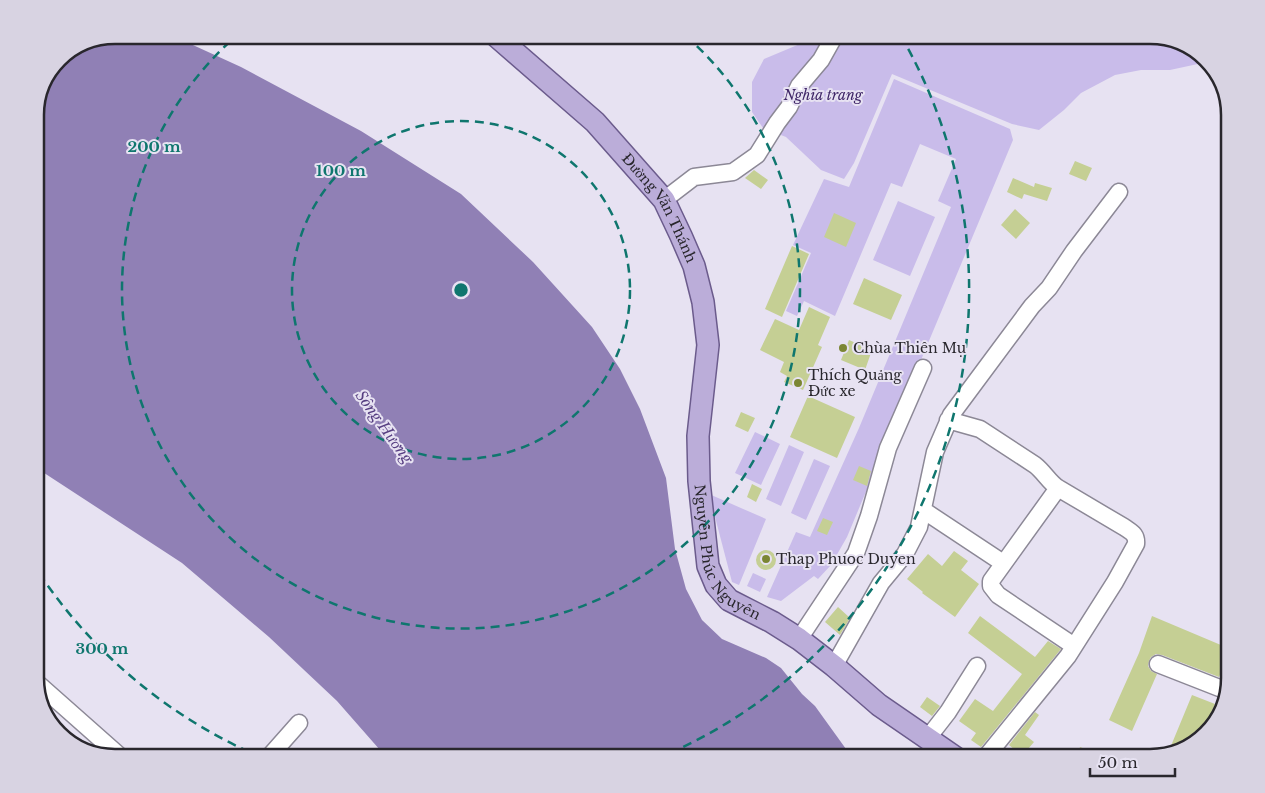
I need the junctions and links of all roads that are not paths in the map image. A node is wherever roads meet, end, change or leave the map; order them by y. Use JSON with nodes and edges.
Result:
{"nodes":[{"id":1,"x":505,"y":44,"type":"edge"},
{"id":2,"x":830,"y":44,"type":"edge"},
{"id":3,"x":1119,"y":192,"type":"dead end"},
{"id":4,"x":664,"y":200,"type":"junction"},
{"id":5,"x":923,"y":368,"type":"dead end"},
{"id":6,"x":948,"y":420,"type":"junction"},
{"id":7,"x":698,"y":436,"type":"joint"},
{"id":8,"x":1058,"y":488,"type":"junction"},
{"id":9,"x":922,"y":510,"type":"junction"},
{"id":10,"x":1003,"y":563,"type":"junction"},
{"id":11,"x":799,"y":639,"type":"junction"},
{"id":12,"x":1074,"y":646,"type":"junction"},
{"id":13,"x":1158,"y":664,"type":"dead end"},
{"id":14,"x":834,"y":666,"type":"junction"},
{"id":15,"x":977,"y":666,"type":"dead end"},
{"id":16,"x":1221,"y":689,"type":"edge"},
{"id":17,"x":45,"y":691,"type":"edge"},
{"id":18,"x":298,"y":723,"type":"dead end"},
{"id":19,"x":927,"y":739,"type":"junction"},
{"id":20,"x":112,"y":749,"type":"edge"},
{"id":21,"x":276,"y":749,"type":"edge"},
{"id":22,"x":942,"y":749,"type":"edge"},
{"id":23,"x":992,"y":749,"type":"edge"}],
"edges":[{"from":1,"to":4,"type":"main road","name":"Đường Văn Thánh"},
{"from":2,"to":4,"type":"street"},
{"from":3,"to":6,"type":"street"},
{"from":4,"to":7,"type":"main road","name":"Đường Văn Thánh"},
{"from":5,"to":11,"type":"street"},
{"from":6,"to":8,"type":"street"},
{"from":6,"to":9,"type":"street"},
{"from":7,"to":11,"type":"main road","name":"Nguyễn Phúc Nguyên"},
{"from":8,"to":10,"type":"street"},
{"from":8,"to":12,"type":"street"},
{"from":9,"to":10,"type":"street"},
{"from":9,"to":14,"type":"street"},
{"from":10,"to":12,"type":"street"},
{"from":11,"to":14,"type":"main road","name":"Nguyễn Phúc Nguyên"},
{"from":12,"to":23,"type":"street"},
{"from":13,"to":16,"type":"street"},
{"from":14,"to":19,"type":"main road"},
{"from":15,"to":19,"type":"street"},
{"from":17,"to":20,"type":"street"},
{"from":18,"to":21,"type":"street"},
{"from":19,"to":22,"type":"main road"}]}
